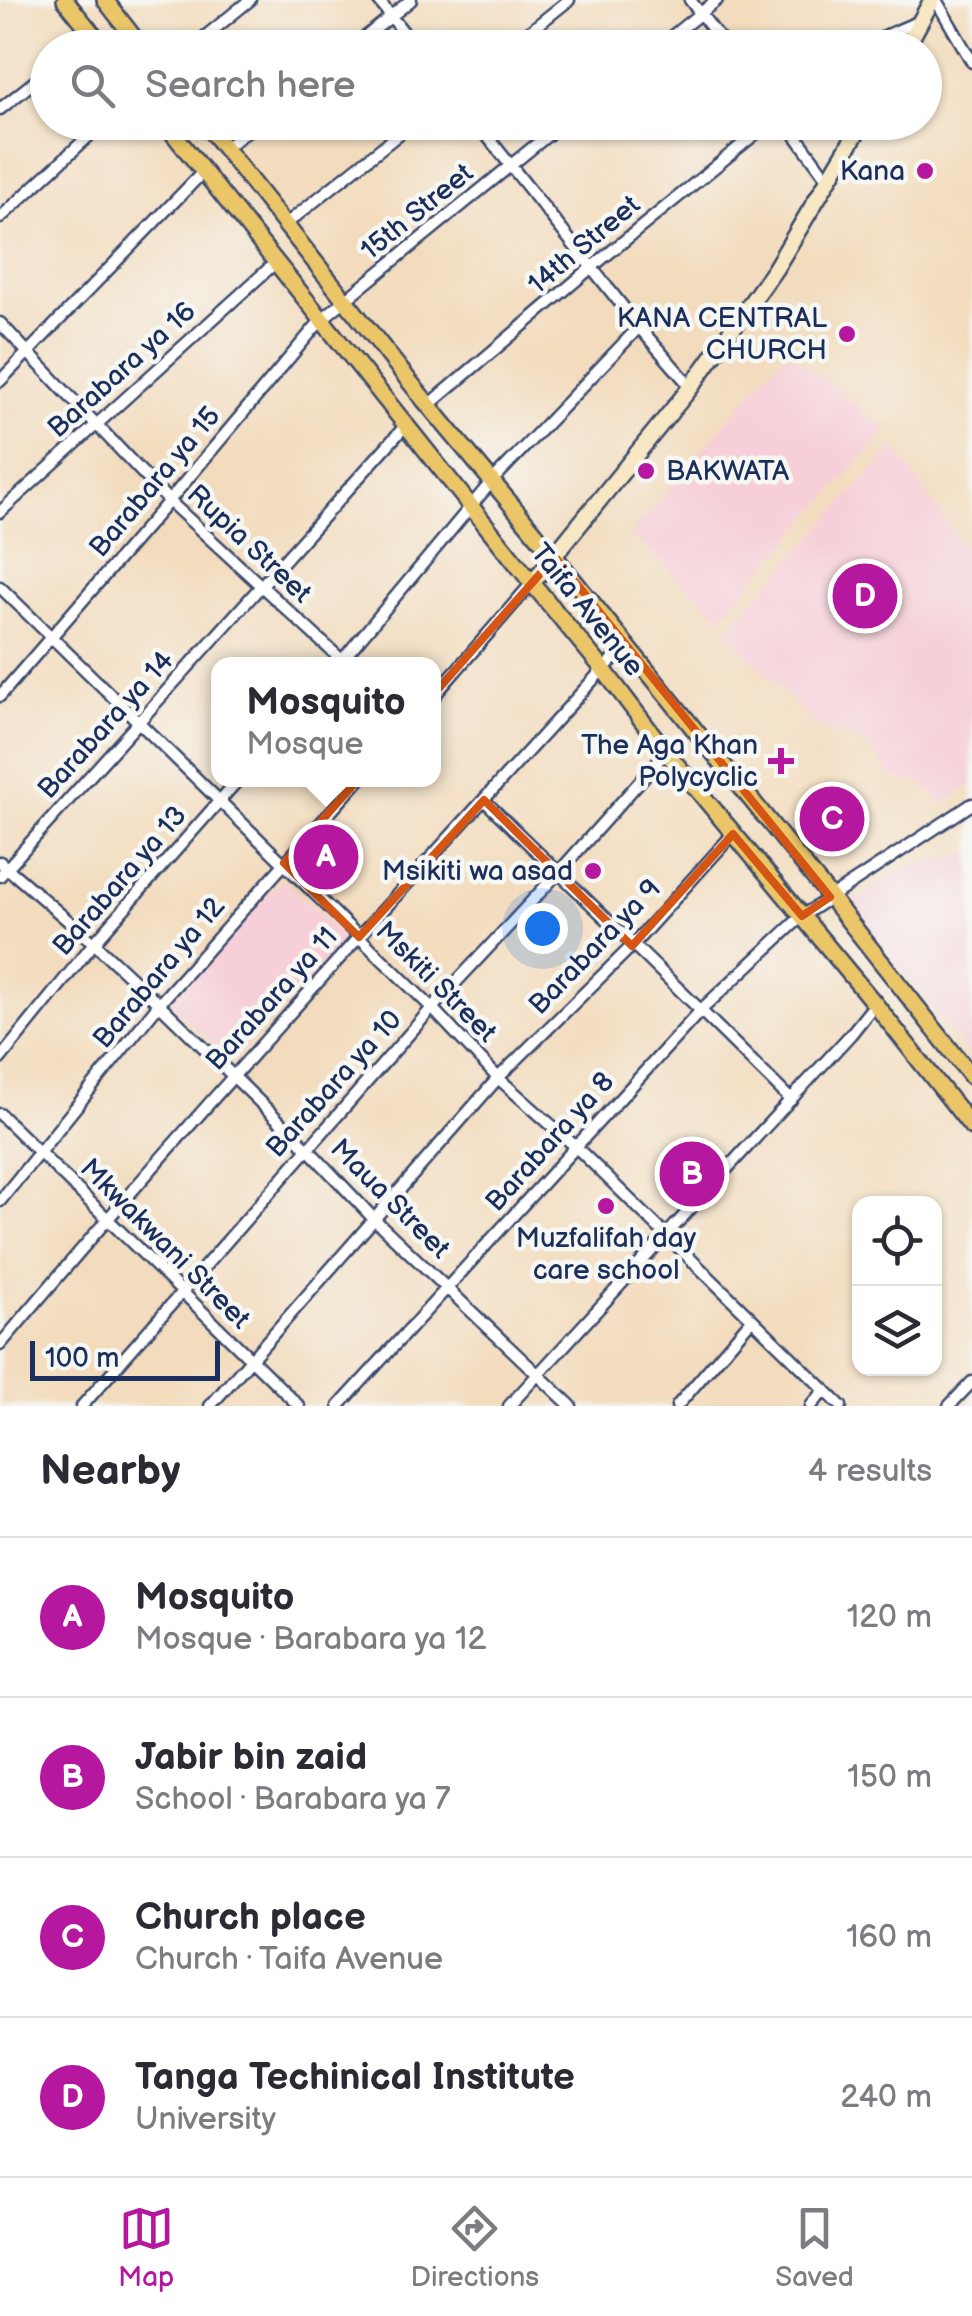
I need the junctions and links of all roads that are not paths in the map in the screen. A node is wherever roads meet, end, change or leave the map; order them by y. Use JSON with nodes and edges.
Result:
{"nodes":[{"id":1,"x":105,"y":0,"type":"edge"},
{"id":2,"x":250,"y":0,"type":"edge"},
{"id":3,"x":378,"y":0,"type":"edge"},
{"id":4,"x":412,"y":0,"type":"edge"},
{"id":5,"x":569,"y":0,"type":"edge"},
{"id":6,"x":690,"y":0,"type":"edge"},
{"id":7,"x":717,"y":0,"type":"edge"},
{"id":8,"x":934,"y":0,"type":"edge"},
{"id":9,"x":73,"y":3,"type":"edge"},
{"id":10,"x":700,"y":13,"type":"junction"},
{"id":11,"x":391,"y":16,"type":"junction"},
{"id":12,"x":921,"y":21,"type":"junction"},
{"id":13,"x":91,"y":30,"type":"edge"},
{"id":14,"x":128,"y":30,"type":"edge"},
{"id":15,"x":213,"y":30,"type":"edge"},
{"id":16,"x":374,"y":30,"type":"edge"},
{"id":17,"x":402,"y":30,"type":"edge"},
{"id":18,"x":532,"y":30,"type":"edge"},
{"id":19,"x":679,"y":30,"type":"edge"},
{"id":20,"x":713,"y":30,"type":"edge"},
{"id":21,"x":900,"y":30,"type":"edge"},
{"id":22,"x":916,"y":30,"type":"edge"},
{"id":23,"x":972,"y":62,"type":"edge"},
{"id":24,"x":30,"y":85,"type":"edge"},
{"id":25,"x":0,"y":109,"type":"edge"},
{"id":26,"x":84,"y":140,"type":"edge"},
{"id":27,"x":178,"y":140,"type":"edge"},
{"id":28,"x":219,"y":140,"type":"edge"},
{"id":29,"x":235,"y":140,"type":"edge"},
{"id":30,"x":391,"y":140,"type":"edge"},
{"id":31,"x":490,"y":140,"type":"edge"},
{"id":32,"x":541,"y":140,"type":"edge"},
{"id":33,"x":748,"y":140,"type":"edge"},
{"id":34,"x":799,"y":140,"type":"edge"},
{"id":35,"x":853,"y":140,"type":"edge"},
{"id":36,"x":225,"y":148,"type":"junction"},
{"id":37,"x":510,"y":165,"type":"junction"},
{"id":38,"x":204,"y":172,"type":"junction"},
{"id":39,"x":829,"y":182,"type":"junction"},
{"id":40,"x":0,"y":218,"type":"edge"},
{"id":41,"x":286,"y":224,"type":"junction"},
{"id":42,"x":275,"y":263,"type":"junction"},
{"id":43,"x":592,"y":267,"type":"junction"},
{"id":44,"x":345,"y":299,"type":"junction"},
{"id":45,"x":322,"y":319,"type":"junction"},
{"id":46,"x":0,"y":322,"type":"edge"},
{"id":47,"x":640,"y":327,"type":"junction"},
{"id":48,"x":29,"y":351,"type":"junction"},
{"id":49,"x":0,"y":380,"type":"edge"},
{"id":50,"x":691,"y":387,"type":"junction"},
{"id":51,"x":429,"y":405,"type":"junction"},
{"id":52,"x":96,"y":423,"type":"junction"},
{"id":53,"x":406,"y":424,"type":"junction"},
{"id":54,"x":492,"y":481,"type":"junction"},
{"id":55,"x":170,"y":501,"type":"junction"},
{"id":56,"x":471,"y":505,"type":"junction"},
{"id":57,"x":0,"y":512,"type":"edge"},
{"id":58,"x":555,"y":557,"type":"junction"},
{"id":59,"x":532,"y":583,"type":"junction"},
{"id":60,"x":261,"y":586,"type":"junction"},
{"id":61,"x":0,"y":587,"type":"edge"},
{"id":62,"x":51,"y":639,"type":"junction"},
{"id":63,"x":628,"y":646,"type":"junction"},
{"id":64,"x":336,"y":657,"type":"edge"},
{"id":65,"x":347,"y":657,"type":"edge"},
{"id":66,"x":604,"y":669,"type":"junction"},
{"id":67,"x":441,"y":688,"type":"edge"},
{"id":68,"x":0,"y":696,"type":"edge"},
{"id":69,"x":139,"y":722,"type":"junction"},
{"id":70,"x":666,"y":752,"type":"junction"},
{"id":71,"x":232,"y":787,"type":"edge"},
{"id":72,"x":353,"y":787,"type":"edge"},
{"id":73,"x":220,"y":800,"type":"junction"},
{"id":74,"x":484,"y":800,"type":"junction"},
{"id":75,"x":972,"y":804,"type":"edge"},
{"id":76,"x":733,"y":834,"type":"junction"},
{"id":77,"x":284,"y":863,"type":"junction"},
{"id":78,"x":2,"y":869,"type":"edge"},
{"id":79,"x":558,"y":873,"type":"junction"},
{"id":80,"x":830,"y":897,"type":"junction"},
{"id":81,"x":802,"y":916,"type":"junction"},
{"id":82,"x":359,"y":936,"type":"junction"},
{"id":83,"x":94,"y":943,"type":"junction"},
{"id":84,"x":632,"y":946,"type":"junction"},
{"id":85,"x":160,"y":1004,"type":"junction"},
{"id":86,"x":875,"y":1004,"type":"junction"},
{"id":87,"x":432,"y":1008,"type":"junction"},
{"id":88,"x":702,"y":1009,"type":"junction"},
{"id":89,"x":0,"y":1059,"type":"edge"},
{"id":90,"x":233,"y":1075,"type":"junction"},
{"id":91,"x":972,"y":1077,"type":"edge"},
{"id":92,"x":498,"y":1078,"type":"junction"},
{"id":93,"x":791,"y":1100,"type":"junction"},
{"id":94,"x":0,"y":1114,"type":"edge"},
{"id":95,"x":972,"y":1127,"type":"edge"},
{"id":96,"x":576,"y":1147,"type":"junction"},
{"id":97,"x":307,"y":1148,"type":"junction"},
{"id":98,"x":41,"y":1152,"type":"junction"},
{"id":99,"x":0,"y":1201,"type":"edge"},
{"id":100,"x":373,"y":1218,"type":"junction"},
{"id":101,"x":106,"y":1219,"type":"junction"},
{"id":102,"x":666,"y":1235,"type":"junction"},
{"id":103,"x":448,"y":1287,"type":"junction"},
{"id":104,"x":181,"y":1292,"type":"junction"},
{"id":105,"x":752,"y":1319,"type":"junction"},
{"id":106,"x":0,"y":1345,"type":"edge"},
{"id":107,"x":250,"y":1360,"type":"junction"},
{"id":108,"x":539,"y":1375,"type":"junction"},
{"id":109,"x":972,"y":1382,"type":"edge"},
{"id":110,"x":826,"y":1390,"type":"junction"},
{"id":111,"x":82,"y":1406,"type":"edge"},
{"id":112,"x":210,"y":1406,"type":"edge"},
{"id":113,"x":299,"y":1406,"type":"edge"},
{"id":114,"x":339,"y":1406,"type":"edge"},
{"id":115,"x":509,"y":1406,"type":"edge"},
{"id":116,"x":571,"y":1406,"type":"edge"},
{"id":117,"x":677,"y":1406,"type":"edge"},
{"id":118,"x":811,"y":1406,"type":"edge"},
{"id":119,"x":842,"y":1406,"type":"edge"},
{"id":120,"x":949,"y":1406,"type":"edge"}],
"edges":[{"from":1,"to":14,"type":"main road"},
{"from":2,"to":15,"type":"street"},
{"from":3,"to":11,"type":"street"},
{"from":4,"to":11,"type":"street"},
{"from":5,"to":18,"type":"street"},
{"from":6,"to":10,"type":"street"},
{"from":7,"to":10,"type":"street"},
{"from":8,"to":12,"type":"street"},
{"from":8,"to":23,"type":"street"},
{"from":9,"to":13,"type":"main road"},
{"from":10,"to":19,"type":"street"},
{"from":10,"to":20,"type":"street"},
{"from":11,"to":16,"type":"street"},
{"from":11,"to":17,"type":"street"},
{"from":12,"to":21,"type":"street"},
{"from":12,"to":22,"type":"street"},
{"from":24,"to":25,"type":"street"},
{"from":26,"to":40,"type":"street"},
{"from":27,"to":38,"type":"main road","name":"Taifa Avenue"},
{"from":28,"to":36,"type":"main road","name":"Taifa Avenue"},
{"from":29,"to":36,"type":"street"},
{"from":30,"to":41,"type":"street"},
{"from":31,"to":37,"type":"street"},
{"from":32,"to":37,"type":"street","name":"15th Street"},
{"from":33,"to":43,"type":"street","name":"14th Street"},
{"from":34,"to":39,"type":"street"},
{"from":35,"to":39,"type":"street"},
{"from":36,"to":41,"type":"main road","name":"Taifa Avenue"},
{"from":37,"to":43,"type":"street"},
{"from":37,"to":44,"type":"street","name":"15th Street"},
{"from":38,"to":42,"type":"main road","name":"Taifa Avenue"},
{"from":38,"to":48,"type":"street"},
{"from":39,"to":50,"type":"street"},
{"from":41,"to":44,"type":"main road","name":"Taifa Avenue"},
{"from":42,"to":45,"type":"main road","name":"Taifa Avenue"},
{"from":42,"to":52,"type":"street","name":"Barabara ya 16"},
{"from":43,"to":47,"type":"street"},
{"from":43,"to":51,"type":"street","name":"14th Street"},
{"from":44,"to":45,"type":"street","name":"Barabara ya 15"},
{"from":44,"to":51,"type":"main road","name":"Taifa Avenue"},
{"from":45,"to":53,"type":"main road","name":"Taifa Avenue"},
{"from":45,"to":55,"type":"street","name":"Barabara ya 15"},
{"from":46,"to":48,"type":"street","name":"Rupia Street"},
{"from":47,"to":50,"type":"street"},
{"from":47,"to":54,"type":"street"},
{"from":48,"to":49,"type":"street"},
{"from":48,"to":52,"type":"street","name":"Rupia Street"},
{"from":50,"to":58,"type":"street"},
{"from":51,"to":54,"type":"main road","name":"Taifa Avenue"},
{"from":52,"to":55,"type":"street","name":"Rupia Street"},
{"from":52,"to":57,"type":"street","name":"Barabara ya 16"},
{"from":53,"to":56,"type":"main road","name":"Taifa Avenue"},
{"from":53,"to":60,"type":"street","name":"Barabara ya 14"},
{"from":54,"to":56,"type":"street"},
{"from":54,"to":58,"type":"main road","name":"Taifa Avenue"},
{"from":55,"to":60,"type":"street","name":"Rupia Street"},
{"from":55,"to":62,"type":"street","name":"Barabara ya 15"},
{"from":56,"to":59,"type":"main road","name":"Taifa Avenue"},
{"from":56,"to":65,"type":"street"},
{"from":58,"to":59,"type":"street"},
{"from":58,"to":63,"type":"main road","name":"Taifa Avenue"},
{"from":59,"to":66,"type":"main road","name":"Taifa Avenue"},
{"from":59,"to":67,"type":"street"},
{"from":60,"to":64,"type":"street","name":"Rupia Street"},
{"from":60,"to":69,"type":"street","name":"Barabara ya 14"},
{"from":61,"to":62,"type":"street","name":"Mskiti Street"},
{"from":62,"to":68,"type":"street","name":"Barabara ya 15"},
{"from":62,"to":69,"type":"street","name":"Mskiti Street"},
{"from":63,"to":66,"type":"street","name":"Barabara ya 11"},
{"from":63,"to":80,"type":"main road","name":"Taifa Avenue"},
{"from":66,"to":70,"type":"main road","name":"Taifa Avenue"},
{"from":66,"to":74,"type":"street","name":"Barabara ya 11"},
{"from":69,"to":73,"type":"street","name":"Mskiti Street"},
{"from":69,"to":78,"type":"street","name":"Barabara ya 14"},
{"from":70,"to":76,"type":"main road","name":"Taifa Avenue"},
{"from":70,"to":79,"type":"street","name":"Barabara ya 10"},
{"from":71,"to":73,"type":"street","name":"Barabara ya 13"},
{"from":72,"to":77,"type":"street","name":"Barabara ya 12"},
{"from":73,"to":77,"type":"street","name":"Mskiti Street"},
{"from":73,"to":83,"type":"street","name":"Barabara ya 13"},
{"from":74,"to":79,"type":"street"},
{"from":74,"to":82,"type":"street","name":"Barabara ya 11"},
{"from":75,"to":80,"type":"street","name":"Barabara ya 8"},
{"from":76,"to":81,"type":"main road","name":"Taifa Avenue"},
{"from":76,"to":84,"type":"street","name":"Barabara ya 9"},
{"from":77,"to":82,"type":"street","name":"Mskiti Street"},
{"from":77,"to":85,"type":"street","name":"Barabara ya 12"},
{"from":78,"to":83,"type":"street","name":"Maua Street"},
{"from":79,"to":84,"type":"street"},
{"from":79,"to":87,"type":"street","name":"Barabara ya 10"},
{"from":80,"to":81,"type":"street","name":"Barabara ya 8"},
{"from":80,"to":91,"type":"main road","name":"Taifa Avenue"},
{"from":81,"to":86,"type":"main road","name":"Taifa Avenue"},
{"from":81,"to":88,"type":"street","name":"Barabara ya 8"},
{"from":82,"to":87,"type":"street","name":"Mskiti Street"},
{"from":82,"to":90,"type":"street","name":"Barabara ya 11"},
{"from":83,"to":85,"type":"street","name":"Maua Street"},
{"from":83,"to":89,"type":"street","name":"Barabara ya 13"},
{"from":84,"to":88,"type":"street"},
{"from":84,"to":92,"type":"street","name":"Barabara ya 9"},
{"from":85,"to":90,"type":"street","name":"Maua Street"},
{"from":85,"to":98,"type":"street","name":"Barabara ya 12"},
{"from":86,"to":93,"type":"street"},
{"from":86,"to":95,"type":"main road","name":"Taifa Avenue"},
{"from":87,"to":92,"type":"street","name":"Mskiti Street"},
{"from":87,"to":97,"type":"street","name":"Barabara ya 10"},
{"from":88,"to":93,"type":"street"},
{"from":88,"to":96,"type":"street","name":"Barabara ya 8"},
{"from":90,"to":97,"type":"street","name":"Maua Street"},
{"from":90,"to":101,"type":"street","name":"Barabara ya 11"},
{"from":92,"to":96,"type":"street","name":"Mskiti Street"},
{"from":92,"to":100,"type":"street","name":"Barabara ya 9"},
{"from":93,"to":102,"type":"street"},
{"from":94,"to":98,"type":"street","name":"Mkwakwani Street"},
{"from":96,"to":102,"type":"street","name":"Mskiti Street"},
{"from":96,"to":103,"type":"street","name":"Barabara ya 8"},
{"from":97,"to":100,"type":"street","name":"Maua Street"},
{"from":97,"to":104,"type":"street","name":"Barabara ya 10"},
{"from":98,"to":99,"type":"street","name":"Barabara ya 12"},
{"from":98,"to":101,"type":"street","name":"Mkwakwani Street"},
{"from":100,"to":103,"type":"street","name":"Maua Street"},
{"from":100,"to":107,"type":"street","name":"Barabara ya 9"},
{"from":101,"to":104,"type":"street","name":"Mkwakwani Street"},
{"from":101,"to":106,"type":"street","name":"Barabara ya 11"},
{"from":102,"to":105,"type":"street","name":"Mskiti Street"},
{"from":102,"to":108,"type":"street"},
{"from":103,"to":108,"type":"street","name":"Maua Street"},
{"from":103,"to":114,"type":"street","name":"Barabara ya 8"},
{"from":104,"to":107,"type":"street","name":"Mkwakwani Street"},
{"from":104,"to":111,"type":"street","name":"Barabara ya 10"},
{"from":105,"to":110,"type":"street","name":"Mskiti Street"},
{"from":105,"to":117,"type":"street"},
{"from":107,"to":112,"type":"street","name":"Barabara ya 9"},
{"from":107,"to":113,"type":"street","name":"Mkwakwani Street"},
{"from":108,"to":115,"type":"street"},
{"from":108,"to":116,"type":"street","name":"Maua Street"},
{"from":109,"to":120,"type":"street"},
{"from":110,"to":118,"type":"street"},
{"from":110,"to":119,"type":"street","name":"Mskiti Street"}]}
